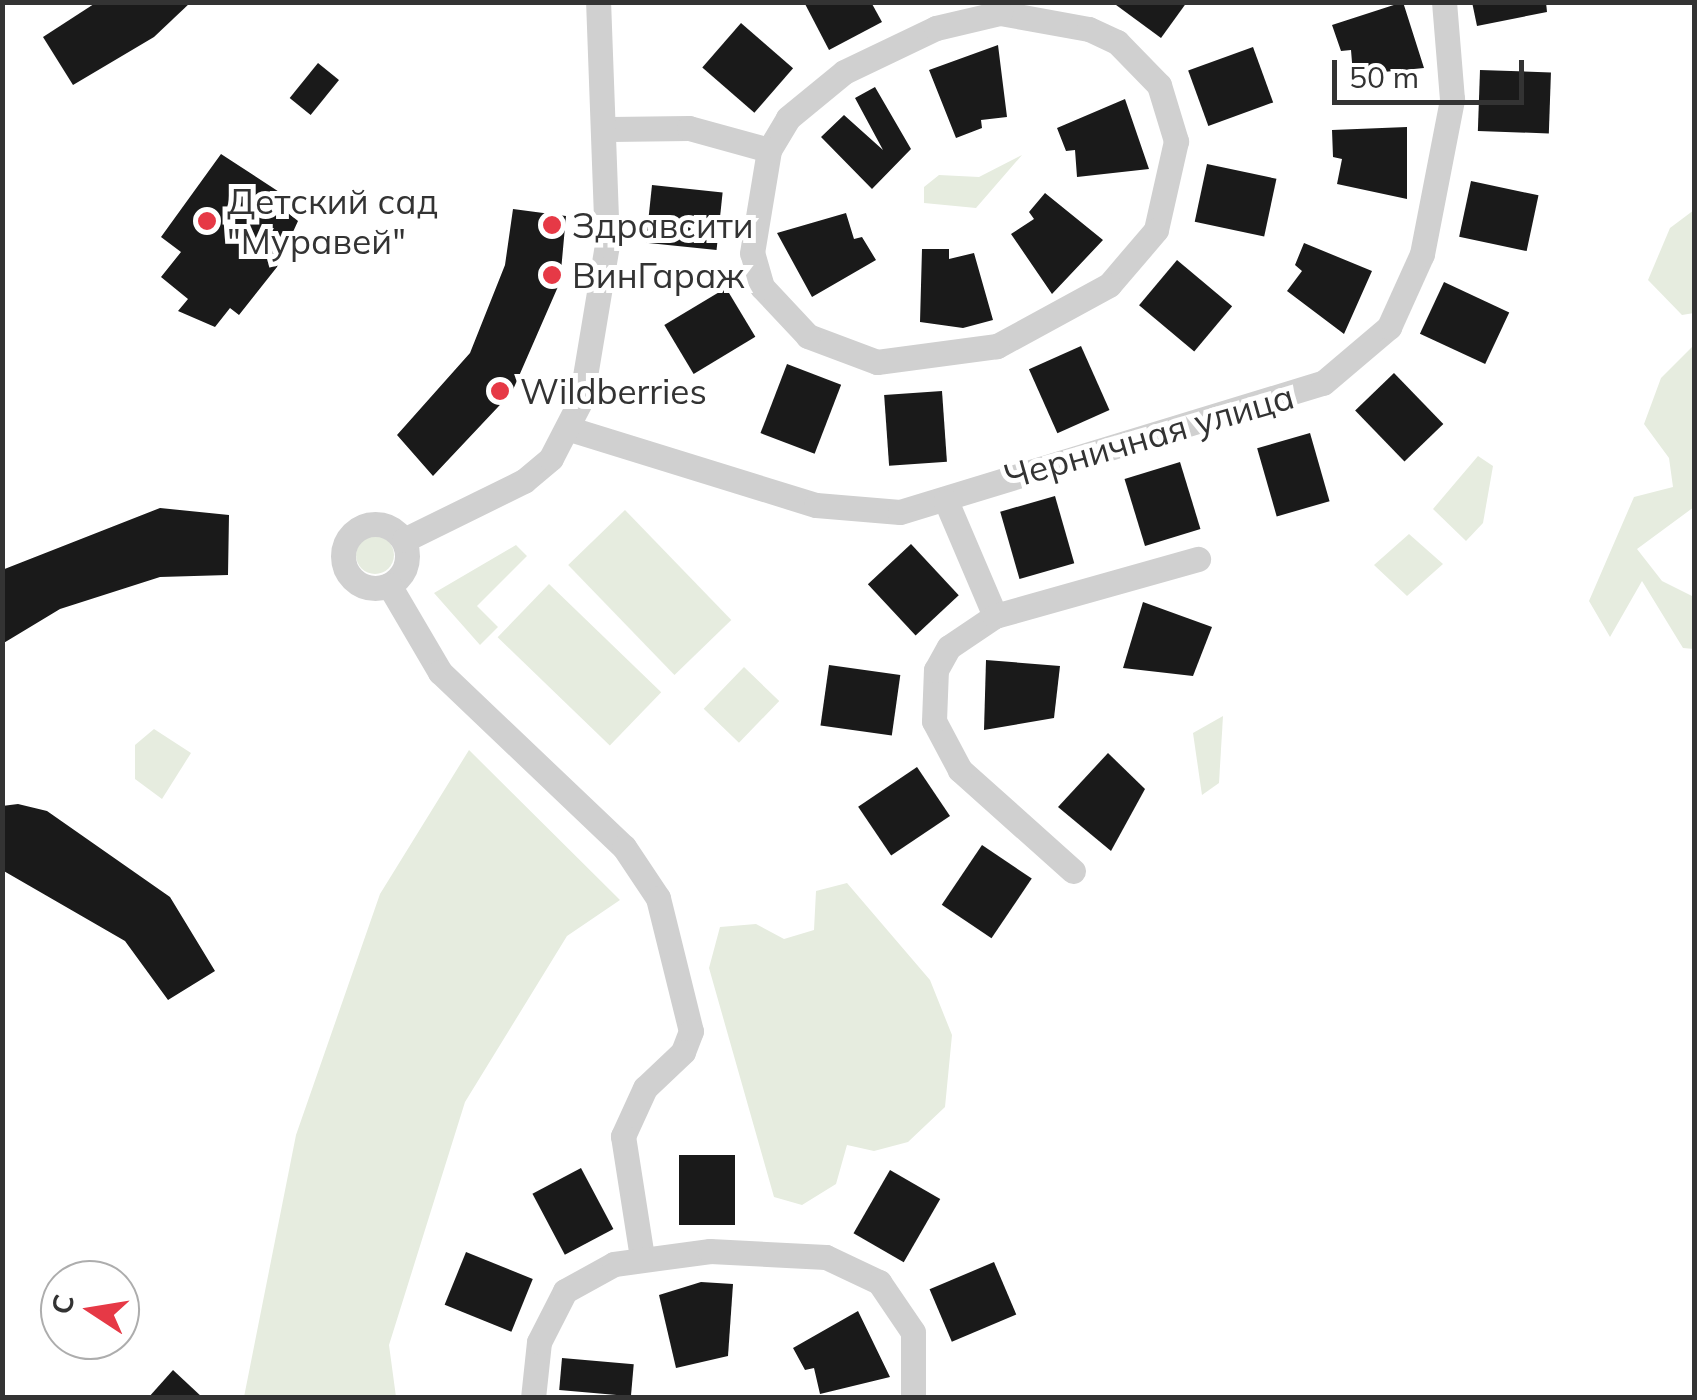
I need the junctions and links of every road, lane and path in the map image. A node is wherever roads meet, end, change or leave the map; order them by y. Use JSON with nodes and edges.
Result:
{"nodes":[{"id":1,"x":598,"y":2,"type":"edge"},
{"id":2,"x":1444,"y":2,"type":"edge"},
{"id":3,"x":610,"y":129,"type":"junction"},
{"id":4,"x":769,"y":150,"type":"junction"},
{"id":5,"x":570,"y":429,"type":"junction"},
{"id":6,"x":946,"y":501,"type":"junction"},
{"id":7,"x":404,"y":540,"type":"junction"},
{"id":8,"x":1198,"y":559,"type":"dead end"},
{"id":9,"x":389,"y":585,"type":"junction"},
{"id":10,"x":995,"y":616,"type":"junction"},
{"id":11,"x":1074,"y":871,"type":"dead end"},
{"id":12,"x":642,"y":1257,"type":"junction"},
{"id":13,"x":533,"y":1398,"type":"edge"},
{"id":14,"x":914,"y":1398,"type":"edge"}],
"edges":[{"from":1,"to":3,"type":"street"},
{"from":2,"to":6,"type":"street","name":"Черничная улица"},
{"from":3,"to":4,"type":"street"},
{"from":3,"to":5,"type":"street"},
{"from":4,"to":4,"type":"street"},
{"from":5,"to":6,"type":"street","name":"Черничная улица"},
{"from":5,"to":7,"type":"street"},
{"from":6,"to":10,"type":"street"},
{"from":7,"to":9,"type":"street"},
{"from":7,"to":9,"type":"street"},
{"from":8,"to":10,"type":"street"},
{"from":9,"to":12,"type":"street"},
{"from":10,"to":11,"type":"street"},
{"from":12,"to":13,"type":"street"},
{"from":12,"to":14,"type":"street"}]}
